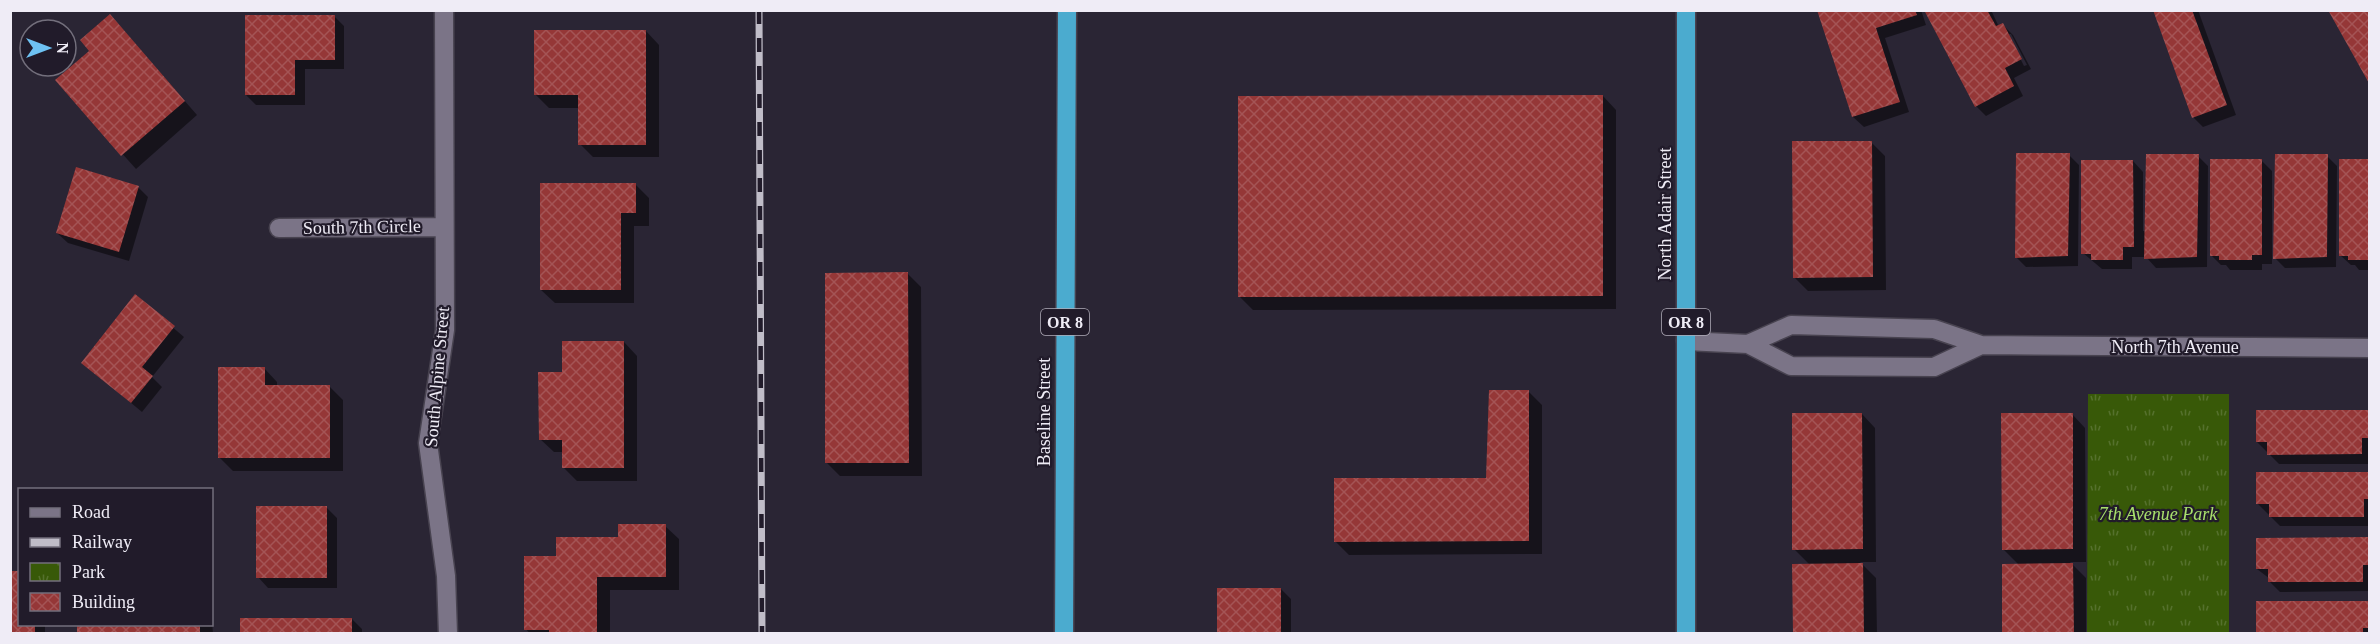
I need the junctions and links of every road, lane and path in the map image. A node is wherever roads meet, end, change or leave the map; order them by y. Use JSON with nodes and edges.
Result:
{"nodes":[{"id":1,"x":444,"y":10,"type":"edge"},
{"id":2,"x":1067,"y":10,"type":"edge"},
{"id":3,"x":1686,"y":10,"type":"edge"},
{"id":4,"x":444,"y":227,"type":"junction"},
{"id":5,"x":279,"y":228,"type":"dead end"},
{"id":6,"x":1686,"y":341,"type":"junction"},
{"id":7,"x":1748,"y":344,"type":"junction"},
{"id":8,"x":1981,"y":345,"type":"junction"},
{"id":9,"x":2370,"y":348,"type":"edge"},
{"id":10,"x":448,"y":633,"type":"edge"},
{"id":11,"x":1064,"y":633,"type":"edge"},
{"id":12,"x":1686,"y":633,"type":"edge"}],
"edges":[{"from":1,"to":4,"type":"street","name":"South Alpine Street"},
{"from":2,"to":11,"type":"highway","name":"Baseline Street","number":"OR 8"},
{"from":3,"to":6,"type":"highway","name":"North Adair Street","number":"OR 8"},
{"from":4,"to":5,"type":"street","name":"South 7th Circle"},
{"from":4,"to":10,"type":"street","name":"South Alpine Street"},
{"from":6,"to":7,"type":"street","name":"North 7th Avenue"},
{"from":6,"to":12,"type":"highway","name":"North Adair Street","number":"OR 8"},
{"from":7,"to":8,"type":"street","name":"North 7th Avenue"},
{"from":7,"to":8,"type":"street","name":"North 7th Avenue"},
{"from":8,"to":9,"type":"street","name":"North 7th Avenue"}]}
